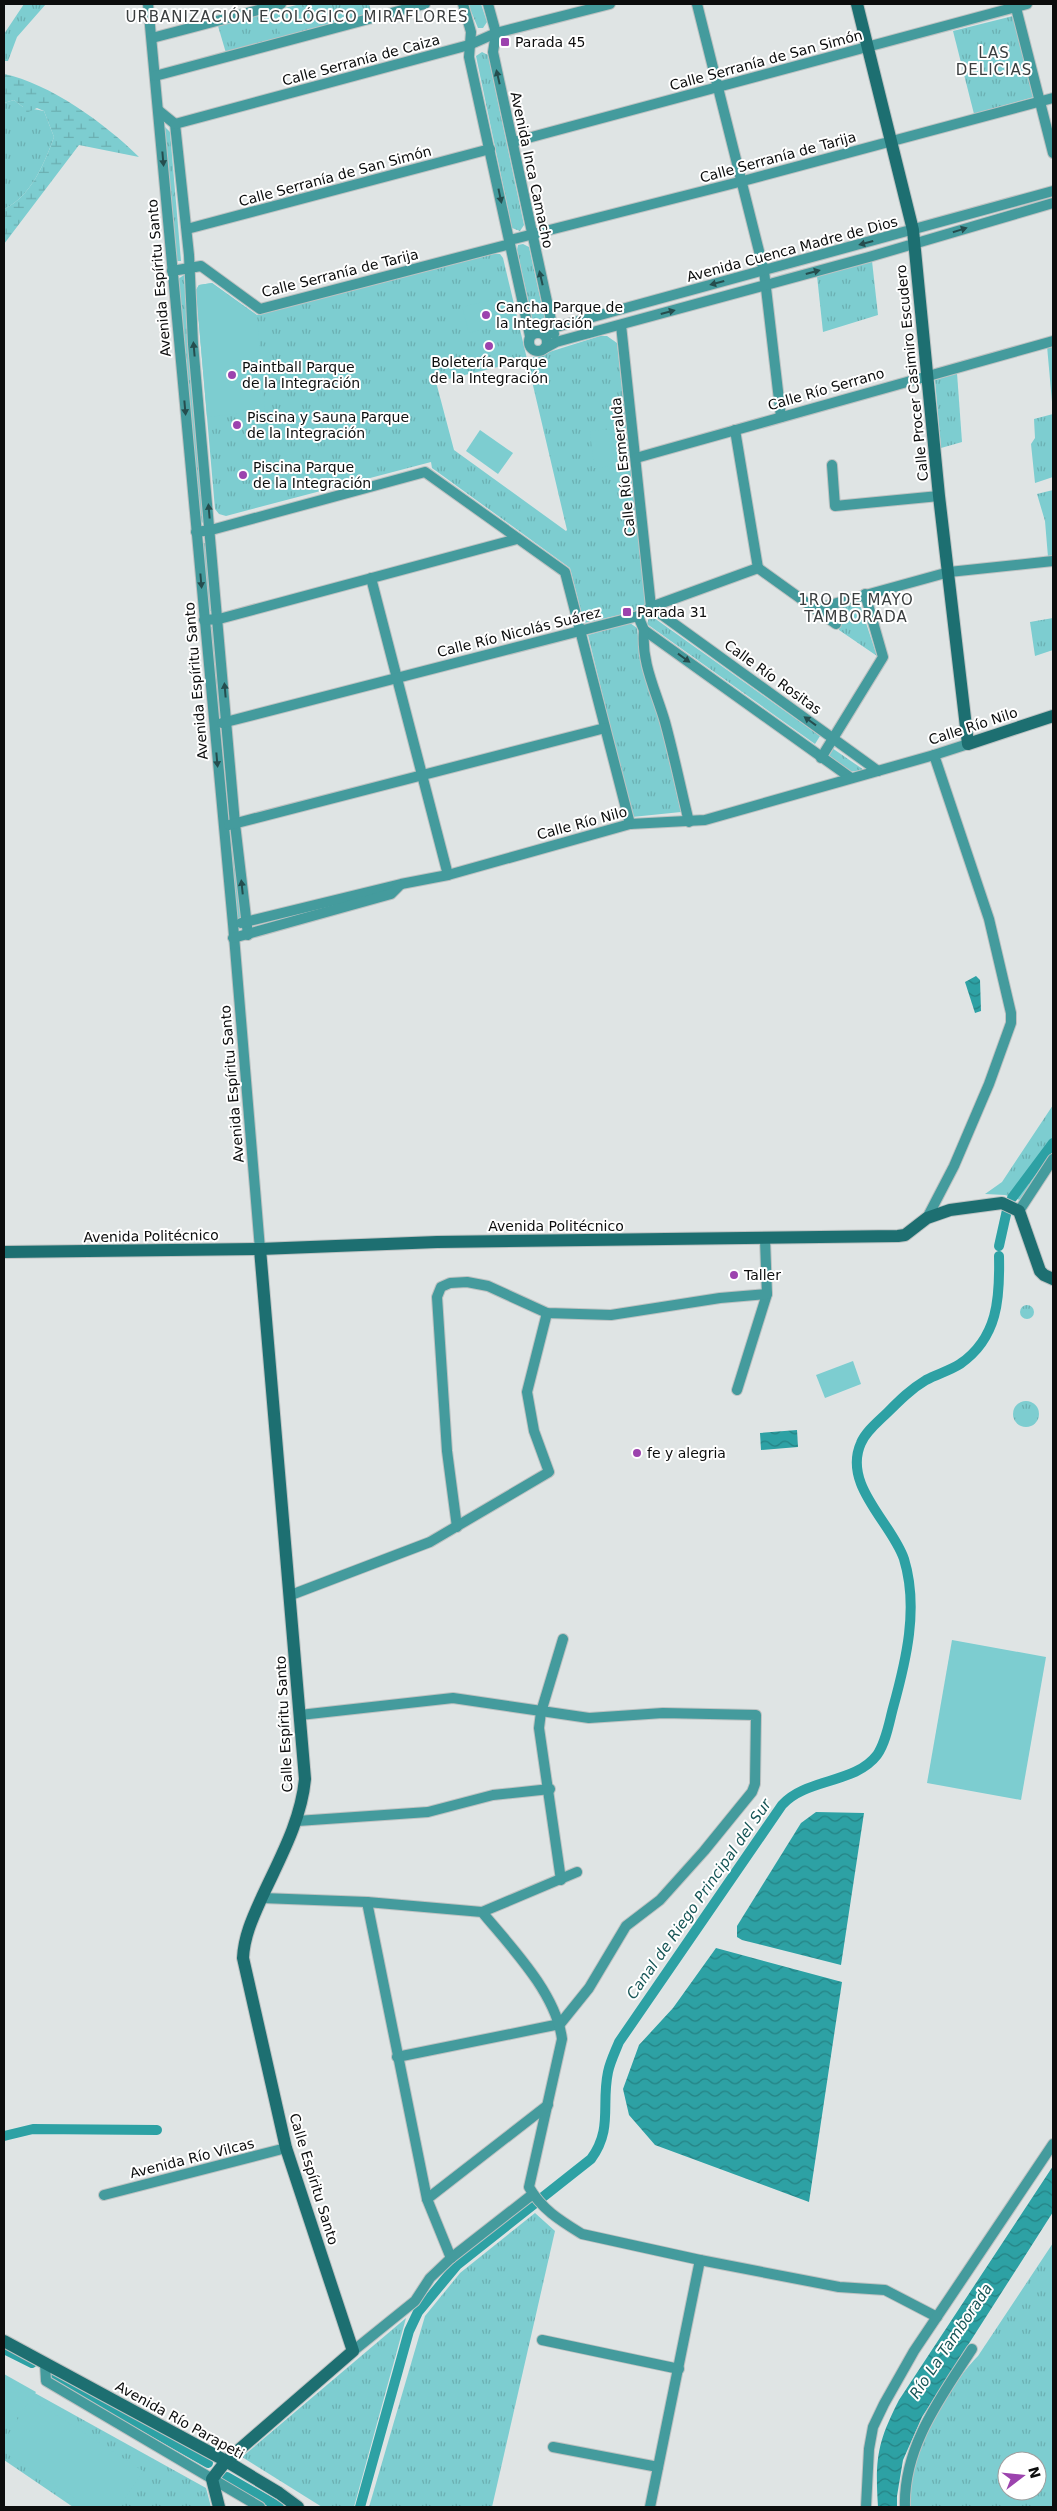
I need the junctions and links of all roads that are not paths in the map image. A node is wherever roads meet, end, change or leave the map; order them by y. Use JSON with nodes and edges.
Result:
{"nodes":[{"id":1,"x":148,"y":4,"type":"edge"},
{"id":2,"x":282,"y":4,"type":"edge"},
{"id":3,"x":425,"y":4,"type":"edge"},
{"id":4,"x":463,"y":4,"type":"edge"},
{"id":5,"x":488,"y":4,"type":"edge"},
{"id":6,"x":610,"y":4,"type":"edge"},
{"id":7,"x":697,"y":4,"type":"edge"},
{"id":8,"x":857,"y":4,"type":"edge"},
{"id":9,"x":1027,"y":4,"type":"edge"},
{"id":10,"x":1015,"y":5,"type":"edge"},
{"id":11,"x":496,"y":33,"type":"junction"},
{"id":12,"x":152,"y":38,"type":"junction"},
{"id":13,"x":469,"y":46,"type":"junction"},
{"id":14,"x":869,"y":47,"type":"junction"},
{"id":15,"x":155,"y":76,"type":"junction"},
{"id":16,"x":719,"y":87,"type":"junction"},
{"id":17,"x":1053,"y":98,"type":"edge"},
{"id":18,"x":1040,"y":102,"type":"junction"},
{"id":19,"x":159,"y":111,"type":"junction"},
{"id":20,"x":175,"y":124,"type":"junction"},
{"id":21,"x":513,"y":142,"type":"junction"},
{"id":22,"x":893,"y":142,"type":"junction"},
{"id":23,"x":490,"y":149,"type":"junction"},
{"id":24,"x":1053,"y":153,"type":"edge"},
{"id":25,"x":743,"y":181,"type":"junction"},
{"id":26,"x":1053,"y":191,"type":"edge"},
{"id":27,"x":1053,"y":203,"type":"edge"},
{"id":28,"x":187,"y":229,"type":"junction"},
{"id":29,"x":913,"y":230,"type":"junction"},
{"id":30,"x":531,"y":235,"type":"junction"},
{"id":31,"x":510,"y":242,"type":"junction"},
{"id":32,"x":914,"y":244,"type":"junction"},
{"id":33,"x":188,"y":268,"type":"junction"},
{"id":34,"x":172,"y":271,"type":"junction"},
{"id":35,"x":764,"y":271,"type":"junction"},
{"id":36,"x":766,"y":285,"type":"junction"},
{"id":37,"x":621,"y":325,"type":"junction"},
{"id":38,"x":553,"y":329,"type":"junction"},
{"id":39,"x":534,"y":334,"type":"junction"},
{"id":40,"x":1053,"y":341,"type":"edge"},
{"id":41,"x":556,"y":342,"type":"junction"},
{"id":42,"x":545,"y":348,"type":"junction"},
{"id":43,"x":927,"y":374,"type":"junction"},
{"id":44,"x":781,"y":417,"type":"junction"},
{"id":45,"x":735,"y":430,"type":"junction"},
{"id":46,"x":636,"y":458,"type":"junction"},
{"id":47,"x":832,"y":465,"type":"dead end"},
{"id":48,"x":940,"y":496,"type":"junction"},
{"id":49,"x":211,"y":530,"type":"junction"},
{"id":50,"x":196,"y":532,"type":"junction"},
{"id":51,"x":517,"y":539,"type":"junction"},
{"id":52,"x":1053,"y":561,"type":"edge"},
{"id":53,"x":758,"y":568,"type":"junction"},
{"id":54,"x":949,"y":572,"type":"junction"},
{"id":55,"x":370,"y":578,"type":"junction"},
{"id":56,"x":865,"y":594,"type":"junction"},
{"id":57,"x":651,"y":607,"type":"junction"},
{"id":58,"x":815,"y":609,"type":"junction"},
{"id":59,"x":638,"y":616,"type":"junction"},
{"id":60,"x":219,"y":618,"type":"junction"},
{"id":61,"x":204,"y":620,"type":"junction"},
{"id":62,"x":836,"y":624,"type":"dead end"},
{"id":63,"x":580,"y":630,"type":"junction"},
{"id":64,"x":644,"y":630,"type":"junction"},
{"id":65,"x":397,"y":678,"type":"junction"},
{"id":66,"x":1053,"y":716,"type":"edge"},
{"id":67,"x":227,"y":722,"type":"junction"},
{"id":68,"x":214,"y":725,"type":"junction"},
{"id":69,"x":605,"y":728,"type":"junction"},
{"id":70,"x":833,"y":738,"type":"junction"},
{"id":71,"x":968,"y":744,"type":"junction"},
{"id":72,"x":934,"y":755,"type":"junction"},
{"id":73,"x":821,"y":758,"type":"junction"},
{"id":74,"x":878,"y":771,"type":"junction"},
{"id":75,"x":423,"y":776,"type":"junction"},
{"id":76,"x":851,"y":778,"type":"junction"},
{"id":77,"x":688,"y":822,"type":"junction"},
{"id":78,"x":236,"y":824,"type":"junction"},
{"id":79,"x":630,"y":824,"type":"junction"},
{"id":80,"x":223,"y":826,"type":"junction"},
{"id":81,"x":448,"y":875,"type":"junction"},
{"id":82,"x":401,"y":884,"type":"junction"},
{"id":83,"x":246,"y":922,"type":"junction"},
{"id":84,"x":233,"y":924,"type":"junction"},
{"id":85,"x":248,"y":935,"type":"junction"},
{"id":86,"x":233,"y":938,"type":"junction"},
{"id":87,"x":1053,"y":1159,"type":"edge"},
{"id":88,"x":1017,"y":1210,"type":"junction"},
{"id":89,"x":927,"y":1218,"type":"junction"},
{"id":90,"x":765,"y":1240,"type":"junction"},
{"id":91,"x":260,"y":1249,"type":"junction"},
{"id":92,"x":4,"y":1252,"type":"edge"},
{"id":93,"x":1053,"y":1280,"type":"edge"},
{"id":94,"x":767,"y":1294,"type":"junction"},
{"id":95,"x":548,"y":1313,"type":"junction"},
{"id":96,"x":737,"y":1390,"type":"dead end"},
{"id":97,"x":457,"y":1527,"type":"junction"},
{"id":98,"x":291,"y":1596,"type":"junction"},
{"id":99,"x":563,"y":1639,"type":"dead end"},
{"id":100,"x":541,"y":1712,"type":"junction"},
{"id":101,"x":300,"y":1715,"type":"junction"},
{"id":102,"x":550,"y":1789,"type":"junction"},
{"id":103,"x":297,"y":1821,"type":"junction"},
{"id":104,"x":577,"y":1872,"type":"dead end"},
{"id":105,"x":561,"y":1880,"type":"junction"},
{"id":106,"x":262,"y":1898,"type":"junction"},
{"id":107,"x":367,"y":1902,"type":"junction"},
{"id":108,"x":482,"y":1912,"type":"junction"},
{"id":109,"x":560,"y":2024,"type":"junction"},
{"id":110,"x":398,"y":2058,"type":"junction"},
{"id":111,"x":548,"y":2105,"type":"junction"},
{"id":112,"x":1053,"y":2144,"type":"edge"},
{"id":113,"x":286,"y":2148,"type":"junction"},
{"id":114,"x":104,"y":2195,"type":"dead end"},
{"id":115,"x":427,"y":2199,"type":"junction"},
{"id":116,"x":537,"y":2199,"type":"junction"},
{"id":117,"x":451,"y":2258,"type":"junction"},
{"id":118,"x":700,"y":2260,"type":"junction"},
{"id":119,"x":937,"y":2317,"type":"junction"},
{"id":120,"x":542,"y":2340,"type":"dead end"},
{"id":121,"x":4,"y":2341,"type":"edge"},
{"id":122,"x":972,"y":2349,"type":"dead end"},
{"id":123,"x":353,"y":2351,"type":"junction"},
{"id":124,"x":45,"y":2364,"type":"junction"},
{"id":125,"x":679,"y":2369,"type":"junction"},
{"id":126,"x":553,"y":2447,"type":"dead end"},
{"id":127,"x":226,"y":2461,"type":"junction"},
{"id":128,"x":658,"y":2467,"type":"junction"},
{"id":129,"x":212,"y":2479,"type":"junction"},
{"id":130,"x":219,"y":2507,"type":"edge"},
{"id":131,"x":260,"y":2507,"type":"edge"},
{"id":132,"x":298,"y":2507,"type":"edge"},
{"id":133,"x":650,"y":2507,"type":"edge"},
{"id":134,"x":866,"y":2507,"type":"edge"},
{"id":135,"x":905,"y":2507,"type":"edge"}],
"edges":[{"from":1,"to":12,"type":"street","name":"Avenida Espíritu Santo"},
{"from":2,"to":12,"type":"street"},
{"from":3,"to":15,"type":"street"},
{"from":4,"to":13,"type":"street"},
{"from":5,"to":11,"type":"street","name":"Avenida Inca Camacho"},
{"from":6,"to":11,"type":"street","name":"Calle Serranía de Caiza"},
{"from":7,"to":16,"type":"street"},
{"from":8,"to":14,"type":"main road","name":"Calle Procer Casimiro Escudero"},
{"from":9,"to":10,"type":"street","name":"Calle Serranía de San Simón"},
{"from":10,"to":14,"type":"street","name":"Calle Serranía de San Simón"},
{"from":10,"to":18,"type":"street"},
{"from":11,"to":13,"type":"street","name":"Calle Serranía de Caiza"},
{"from":21,"to":11,"type":"street","name":"Avenida Inca Camacho","one_way":true},
{"from":12,"to":15,"type":"street","name":"Avenida Espíritu Santo"},
{"from":13,"to":20,"type":"street","name":"Calle Serranía de Caiza"},
{"from":13,"to":23,"type":"street"},
{"from":14,"to":16,"type":"street","name":"Calle Serranía de San Simón"},
{"from":14,"to":22,"type":"main road","name":"Calle Procer Casimiro Escudero"},
{"from":15,"to":19,"type":"street","name":"Avenida Espíritu Santo"},
{"from":16,"to":21,"type":"street","name":"Calle Serranía de San Simón"},
{"from":16,"to":25,"type":"street"},
{"from":17,"to":18,"type":"street","name":"Calle Serranía de Tarija"},
{"from":18,"to":22,"type":"street","name":"Calle Serranía de Tarija"},
{"from":18,"to":24,"type":"street"},
{"from":19,"to":20,"type":"street"},
{"from":19,"to":34,"type":"street","name":"Avenida Espíritu Santo","one_way":true},
{"from":20,"to":28,"type":"street","name":"Avenida Espíritu Santo"},
{"from":21,"to":30,"type":"street","name":"Avenida Inca Camacho"},
{"from":22,"to":25,"type":"street","name":"Calle Serranía de Tarija"},
{"from":22,"to":29,"type":"main road","name":"Calle Procer Casimiro Escudero"},
{"from":23,"to":28,"type":"street","name":"Calle Serranía de San Simón"},
{"from":23,"to":31,"type":"street","one_way":true},
{"from":25,"to":30,"type":"street","name":"Calle Serranía de Tarija"},
{"from":25,"to":35,"type":"street"},
{"from":26,"to":29,"type":"street","name":"Avenida Cuenca Madre de Dios"},
{"from":32,"to":27,"type":"street","name":"Avenida Cuenca Madre de Dios","one_way":true},
{"from":28,"to":33,"type":"street","name":"Avenida Espíritu Santo"},
{"from":29,"to":32,"type":"main road","name":"Calle Procer Casimiro Escudero"},
{"from":29,"to":35,"type":"street","name":"Avenida Cuenca Madre de Dios","one_way":true},
{"from":30,"to":31,"type":"street","name":"Calle Serranía de Tarija"},
{"from":38,"to":30,"type":"street","name":"Avenida Inca Camacho","one_way":true},
{"from":31,"to":33,"type":"street","name":"Calle Serranía de Tarija"},
{"from":31,"to":39,"type":"street"},
{"from":36,"to":32,"type":"street","name":"Avenida Cuenca Madre de Dios","one_way":true},
{"from":32,"to":43,"type":"main road","name":"Calle Procer Casimiro Escudero"},
{"from":33,"to":34,"type":"street"},
{"from":49,"to":33,"type":"street","name":"Avenida Espíritu Santo","one_way":true},
{"from":34,"to":50,"type":"street","name":"Avenida Espíritu Santo","one_way":true},
{"from":35,"to":36,"type":"street"},
{"from":35,"to":38,"type":"street","name":"Avenida Cuenca Madre de Dios","one_way":true},
{"from":37,"to":36,"type":"street","name":"Avenida Cuenca Madre de Dios","one_way":true},
{"from":36,"to":44,"type":"street"},
{"from":37,"to":41,"type":"street","name":"Avenida Cuenca Madre de Dios"},
{"from":37,"to":46,"type":"street","name":"Calle Río Esmeralda"},
{"from":38,"to":39,"type":"street","name":"Avenida Cuenca Madre de Dios"},
{"from":38,"to":41,"type":"street","name":"Avenida Inca Camacho"},
{"from":39,"to":42,"type":"street"},
{"from":39,"to":42,"type":"street"},
{"from":40,"to":43,"type":"street","name":"Calle Río Serrano"},
{"from":41,"to":42,"type":"street","name":"Avenida Cuenca Madre de Dios"},
{"from":43,"to":44,"type":"street","name":"Calle Río Serrano"},
{"from":43,"to":48,"type":"main road","name":"Calle Procer Casimiro Escudero"},
{"from":44,"to":45,"type":"street","name":"Calle Río Serrano"},
{"from":45,"to":46,"type":"street","name":"Calle Río Serrano"},
{"from":45,"to":53,"type":"street"},
{"from":46,"to":57,"type":"street","name":"Calle Río Esmeralda"},
{"from":47,"to":48,"type":"street"},
{"from":48,"to":54,"type":"main road","name":"Calle Procer Casimiro Escudero"},
{"from":49,"to":50,"type":"street"},
{"from":49,"to":51,"type":"street"},
{"from":49,"to":60,"type":"street","name":"Avenida Espíritu Santo"},
{"from":50,"to":61,"type":"street","name":"Avenida Espíritu Santo","one_way":true},
{"from":51,"to":55,"type":"street"},
{"from":51,"to":63,"type":"street"},
{"from":52,"to":54,"type":"street"},
{"from":53,"to":57,"type":"street","name":"Calle Río Nicolás Suárez"},
{"from":53,"to":58,"type":"street"},
{"from":54,"to":56,"type":"street"},
{"from":54,"to":71,"type":"main road","name":"Calle Procer Casimiro Escudero"},
{"from":55,"to":60,"type":"street"},
{"from":55,"to":65,"type":"street"},
{"from":56,"to":58,"type":"street"},
{"from":56,"to":70,"type":"street"},
{"from":57,"to":59,"type":"street","name":"Calle Río Nicolás Suárez"},
{"from":70,"to":57,"type":"street","name":"Calle Río Rositas","one_way":true},
{"from":58,"to":62,"type":"street"},
{"from":59,"to":63,"type":"street","name":"Calle Río Nicolás Suárez"},
{"from":59,"to":64,"type":"street"},
{"from":60,"to":61,"type":"street"},
{"from":67,"to":60,"type":"street","name":"Avenida Espíritu Santo","one_way":true},
{"from":61,"to":68,"type":"street","name":"Avenida Espíritu Santo"},
{"from":63,"to":65,"type":"street","name":"Calle Río Nicolás Suárez"},
{"from":63,"to":69,"type":"street"},
{"from":64,"to":73,"type":"street","one_way":true},
{"from":64,"to":77,"type":"street"},
{"from":65,"to":67,"type":"street","name":"Calle Río Nicolás Suárez"},
{"from":65,"to":75,"type":"street"},
{"from":66,"to":71,"type":"main road","name":"Calle Río Nilo"},
{"from":67,"to":68,"type":"street","name":"Calle Río Nicolás Suárez"},
{"from":67,"to":78,"type":"street","name":"Avenida Espíritu Santo"},
{"from":68,"to":80,"type":"street","name":"Avenida Espíritu Santo","one_way":true},
{"from":69,"to":75,"type":"street"},
{"from":69,"to":79,"type":"street"},
{"from":70,"to":73,"type":"street"},
{"from":70,"to":74,"type":"street","name":"Calle Río Rositas"},
{"from":71,"to":72,"type":"street","name":"Calle Río Nilo"},
{"from":72,"to":74,"type":"street","name":"Calle Río Nilo"},
{"from":72,"to":89,"type":"street"},
{"from":73,"to":76,"type":"street"},
{"from":74,"to":76,"type":"street","name":"Calle Río Nilo"},
{"from":75,"to":78,"type":"street"},
{"from":75,"to":81,"type":"street"},
{"from":76,"to":77,"type":"street","name":"Calle Río Nilo"},
{"from":77,"to":79,"type":"street","name":"Calle Río Nilo"},
{"from":78,"to":80,"type":"street"},
{"from":83,"to":78,"type":"street","name":"Avenida Espíritu Santo","one_way":true},
{"from":79,"to":81,"type":"street","name":"Calle Río Nilo"},
{"from":80,"to":84,"type":"street","name":"Avenida Espíritu Santo"},
{"from":81,"to":82,"type":"street","name":"Calle Río Nilo"},
{"from":82,"to":83,"type":"street","name":"Calle Río Nilo"},
{"from":82,"to":85,"type":"street"},
{"from":83,"to":84,"type":"street","name":"Calle Río Nilo"},
{"from":83,"to":85,"type":"street","name":"Avenida Espíritu Santo"},
{"from":84,"to":86,"type":"street","name":"Avenida Espíritu Santo"},
{"from":85,"to":86,"type":"street"},
{"from":86,"to":91,"type":"street","name":"Avenida Espíritu Santo"},
{"from":87,"to":88,"type":"street"},
{"from":88,"to":89,"type":"main road","name":"Avenida Politécnico"},
{"from":88,"to":93,"type":"main road"},
{"from":89,"to":90,"type":"main road","name":"Avenida Politécnico"},
{"from":90,"to":91,"type":"main road","name":"Avenida Politécnico"},
{"from":90,"to":94,"type":"street"},
{"from":91,"to":92,"type":"main road","name":"Avenida Politécnico"},
{"from":91,"to":98,"type":"main road","name":"Calle Espíritu Santo"},
{"from":94,"to":95,"type":"street"},
{"from":94,"to":96,"type":"street"},
{"from":95,"to":97,"type":"street"},
{"from":95,"to":97,"type":"street"},
{"from":97,"to":98,"type":"street"},
{"from":98,"to":101,"type":"main road","name":"Calle Espíritu Santo"},
{"from":99,"to":100,"type":"street"},
{"from":100,"to":101,"type":"street"},
{"from":100,"to":102,"type":"street"},
{"from":100,"to":109,"type":"street"},
{"from":101,"to":103,"type":"main road","name":"Calle Espíritu Santo"},
{"from":102,"to":103,"type":"street"},
{"from":102,"to":105,"type":"street"},
{"from":103,"to":106,"type":"main road","name":"Calle Espíritu Santo"},
{"from":104,"to":105,"type":"street"},
{"from":105,"to":108,"type":"street"},
{"from":106,"to":107,"type":"street"},
{"from":106,"to":113,"type":"main road","name":"Calle Espíritu Santo"},
{"from":107,"to":108,"type":"street"},
{"from":107,"to":110,"type":"street"},
{"from":108,"to":109,"type":"street"},
{"from":109,"to":110,"type":"street"},
{"from":109,"to":111,"type":"street"},
{"from":110,"to":115,"type":"street"},
{"from":111,"to":115,"type":"street"},
{"from":111,"to":116,"type":"street"},
{"from":112,"to":119,"type":"street"},
{"from":113,"to":114,"type":"street","name":"Avenida Río Vilcas"},
{"from":113,"to":123,"type":"main road","name":"Calle Espíritu Santo"},
{"from":115,"to":117,"type":"street"},
{"from":116,"to":117,"type":"street"},
{"from":116,"to":118,"type":"street"},
{"from":117,"to":123,"type":"street"},
{"from":118,"to":119,"type":"street"},
{"from":118,"to":125,"type":"street"},
{"from":119,"to":134,"type":"street"},
{"from":120,"to":125,"type":"street"},
{"from":121,"to":124,"type":"main road","name":"Avenida Río Parapeti"},
{"from":122,"to":135,"type":"street"},
{"from":123,"to":127,"type":"main road"},
{"from":124,"to":127,"type":"main road","name":"Avenida Río Parapeti"},
{"from":124,"to":129,"type":"street"},
{"from":125,"to":128,"type":"street"},
{"from":126,"to":128,"type":"street"},
{"from":127,"to":129,"type":"main road"},
{"from":127,"to":132,"type":"main road","name":"Avenida Río Parapeti"},
{"from":128,"to":133,"type":"street"},
{"from":129,"to":130,"type":"main road"},
{"from":129,"to":131,"type":"street"}]}
